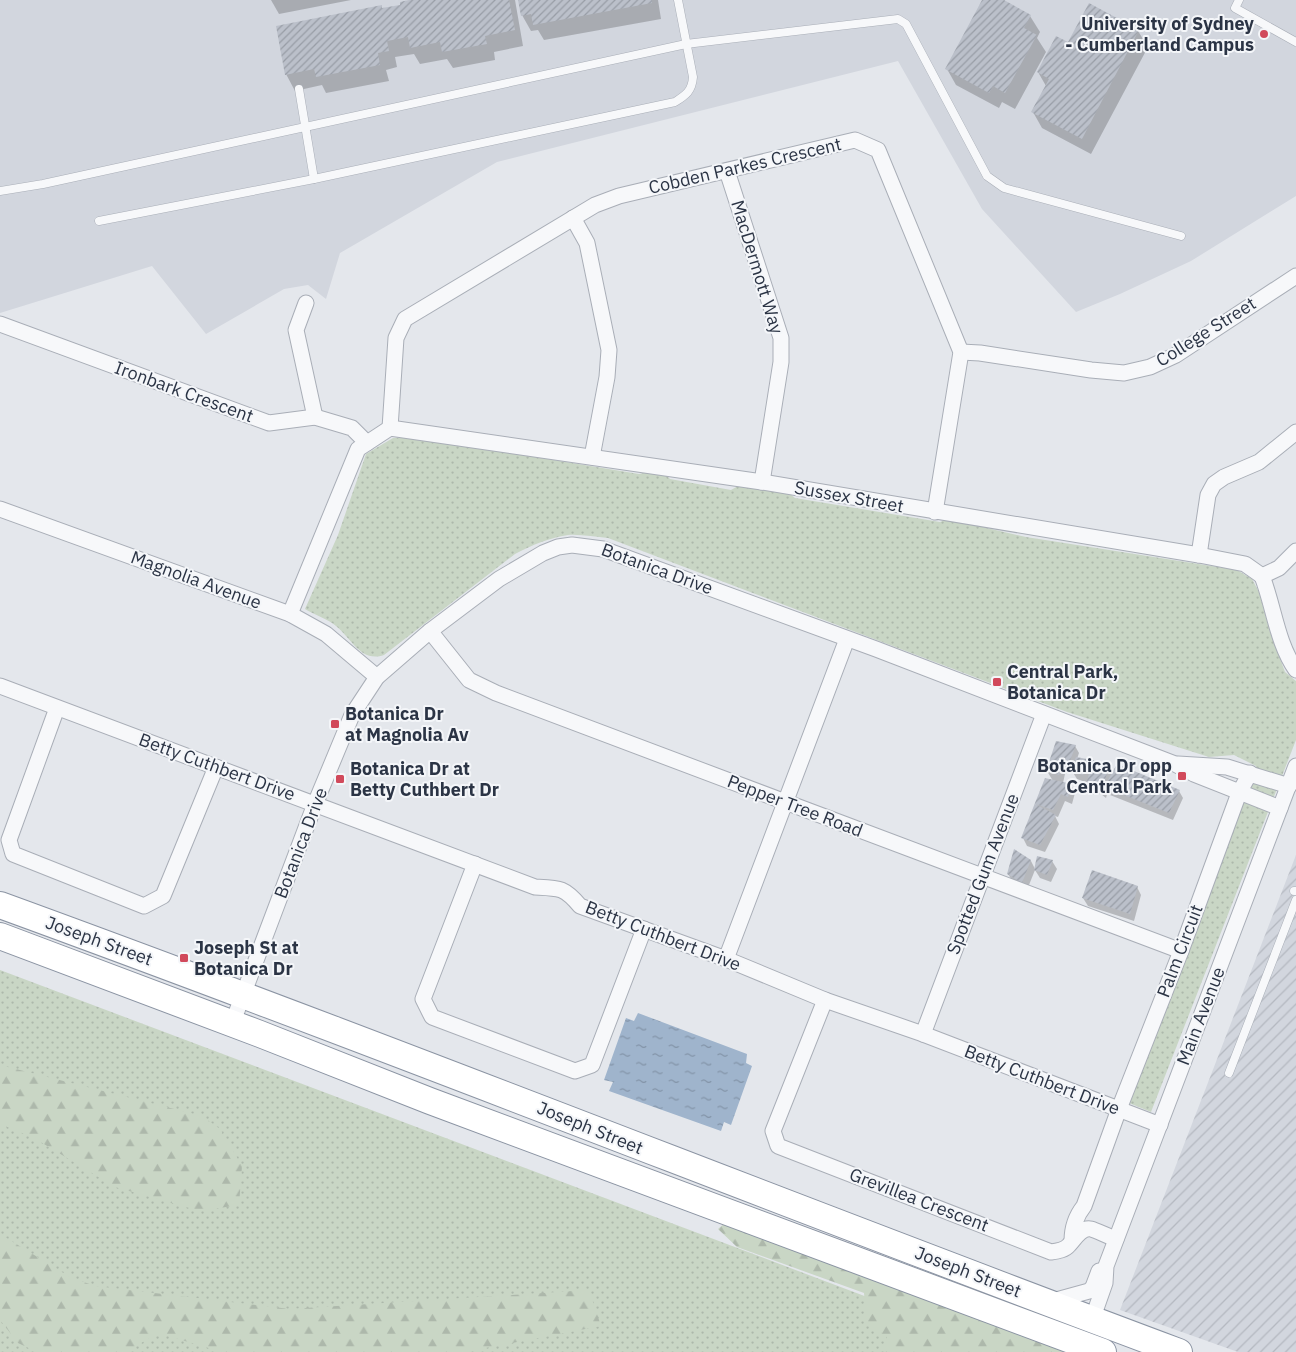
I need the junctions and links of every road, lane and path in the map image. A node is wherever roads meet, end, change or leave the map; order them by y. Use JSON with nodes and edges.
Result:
{"nodes":[{"id":1,"x":678,"y":0,"type":"edge"},
{"id":2,"x":1239,"y":0,"type":"edge"},
{"id":3,"x":1296,"y":42,"type":"edge"},
{"id":4,"x":686,"y":44,"type":"junction"},
{"id":5,"x":299,"y":89,"type":"dead end"},
{"id":6,"x":305,"y":127,"type":"junction"},
{"id":7,"x":727,"y":171,"type":"junction"},
{"id":8,"x":314,"y":179,"type":"junction"},
{"id":9,"x":0,"y":191,"type":"edge"},
{"id":10,"x":573,"y":218,"type":"junction"},
{"id":11,"x":99,"y":220,"type":"dead end"},
{"id":12,"x":1181,"y":236,"type":"dead end"},
{"id":13,"x":1296,"y":276,"type":"edge"},
{"id":14,"x":306,"y":303,"type":"dead end"},
{"id":15,"x":0,"y":324,"type":"edge"},
{"id":16,"x":961,"y":352,"type":"junction"},
{"id":17,"x":315,"y":417,"type":"junction"},
{"id":18,"x":390,"y":428,"type":"junction"},
{"id":19,"x":1296,"y":432,"type":"edge"},
{"id":20,"x":367,"y":442,"type":"junction"},
{"id":21,"x":592,"y":457,"type":"junction"},
{"id":22,"x":762,"y":482,"type":"junction"},
{"id":23,"x":0,"y":509,"type":"edge"},
{"id":24,"x":935,"y":512,"type":"junction"},
{"id":25,"x":1296,"y":551,"type":"edge"},
{"id":26,"x":1199,"y":555,"type":"junction"},
{"id":27,"x":1262,"y":576,"type":"junction"},
{"id":28,"x":290,"y":614,"type":"junction"},
{"id":29,"x":430,"y":631,"type":"junction"},
{"id":30,"x":847,"y":639,"type":"junction"},
{"id":31,"x":1296,"y":670,"type":"edge"},
{"id":32,"x":377,"y":677,"type":"junction"},
{"id":33,"x":0,"y":686,"type":"edge"},
{"id":34,"x":57,"y":708,"type":"junction"},
{"id":35,"x":1044,"y":714,"type":"junction"},
{"id":36,"x":1175,"y":764,"type":"junction"},
{"id":37,"x":1296,"y":766,"type":"edge"},
{"id":38,"x":216,"y":767,"type":"junction"},
{"id":39,"x":1250,"y":773,"type":"junction"},
{"id":40,"x":1289,"y":786,"type":"junction"},
{"id":41,"x":1239,"y":793,"type":"junction"},
{"id":42,"x":784,"y":802,"type":"junction"},
{"id":43,"x":315,"y":804,"type":"junction"},
{"id":44,"x":1280,"y":808,"type":"junction"},
{"id":45,"x":475,"y":864,"type":"junction"},
{"id":46,"x":982,"y":876,"type":"junction"},
{"id":47,"x":1296,"y":900,"type":"edge"},
{"id":48,"x":0,"y":905,"type":"edge"},
{"id":49,"x":644,"y":929,"type":"junction"},
{"id":50,"x":0,"y":936,"type":"edge"},
{"id":51,"x":1181,"y":950,"type":"junction"},
{"id":52,"x":726,"y":960,"type":"junction"},
{"id":53,"x":242,"y":994,"type":"junction"},
{"id":54,"x":825,"y":1000,"type":"junction"},
{"id":55,"x":232,"y":1024,"type":"junction"},
{"id":56,"x":923,"y":1034,"type":"junction"},
{"id":57,"x":1229,"y":1073,"type":"dead end"},
{"id":58,"x":1119,"y":1109,"type":"junction"},
{"id":59,"x":1160,"y":1125,"type":"junction"},
{"id":60,"x":1084,"y":1206,"type":"junction"},
{"id":61,"x":1092,"y":1229,"type":"junction"},
{"id":62,"x":1116,"y":1239,"type":"junction"},
{"id":63,"x":1072,"y":1241,"type":"junction"},
{"id":64,"x":1106,"y":1266,"type":"junction"},
{"id":65,"x":1047,"y":1302,"type":"junction"},
{"id":66,"x":1092,"y":1320,"type":"junction"},
{"id":67,"x":1102,"y":1352,"type":"edge"},
{"id":68,"x":1179,"y":1352,"type":"edge"}],
"edges":[{"from":1,"to":4,"type":"lane"},
{"from":2,"to":3,"type":"lane"},
{"from":4,"to":6,"type":"lane"},
{"from":4,"to":8,"type":"lane"},
{"from":4,"to":12,"type":"lane"},
{"from":5,"to":6,"type":"lane"},
{"from":6,"to":8,"type":"lane"},
{"from":6,"to":9,"type":"lane"},
{"from":7,"to":10,"type":"street","name":"Cobden Parkes Crescent"},
{"from":7,"to":16,"type":"street","name":"Cobden Parkes Crescent"},
{"from":7,"to":22,"type":"street","name":"MacDermott Way"},
{"from":8,"to":11,"type":"lane"},
{"from":10,"to":18,"type":"street","name":"Cobden Parkes Crescent"},
{"from":10,"to":21,"type":"street"},
{"from":13,"to":16,"type":"street","name":"College Street"},
{"from":14,"to":17,"type":"street"},
{"from":15,"to":17,"type":"street","name":"Ironbark Crescent"},
{"from":16,"to":24,"type":"street"},
{"from":17,"to":20,"type":"street","name":"Ironbark Crescent"},
{"from":18,"to":20,"type":"street"},
{"from":18,"to":21,"type":"street","name":"Sussex Street"},
{"from":19,"to":26,"type":"street"},
{"from":20,"to":28,"type":"street"},
{"from":21,"to":22,"type":"street","name":"Sussex Street"},
{"from":22,"to":24,"type":"street","name":"Sussex Street"},
{"from":23,"to":28,"type":"street","name":"Magnolia Avenue"},
{"from":24,"to":26,"type":"street","name":"Sussex Street"},
{"from":25,"to":27,"type":"street"},
{"from":26,"to":27,"type":"street","name":"Sussex Street"},
{"from":27,"to":31,"type":"street"},
{"from":28,"to":32,"type":"street","name":"Magnolia Avenue"},
{"from":29,"to":30,"type":"street","name":"Botanica Drive"},
{"from":29,"to":32,"type":"street","name":"Botanica Drive"},
{"from":29,"to":42,"type":"street","name":"Pepper Tree Road"},
{"from":30,"to":35,"type":"street","name":"Botanica Drive"},
{"from":30,"to":42,"type":"street"},
{"from":32,"to":43,"type":"street","name":"Botanica Drive"},
{"from":33,"to":34,"type":"street","name":"Betty Cuthbert Drive"},
{"from":34,"to":38,"type":"street","name":"Betty Cuthbert Drive"},
{"from":34,"to":38,"type":"street"},
{"from":35,"to":36,"type":"street","name":"Botanica Drive"},
{"from":35,"to":46,"type":"street","name":"Spotted Gum Avenue"},
{"from":36,"to":39,"type":"street","name":"Botanica Drive"},
{"from":36,"to":41,"type":"street","name":"Botanica Drive"},
{"from":37,"to":40,"type":"street","name":"Main Avenue"},
{"from":38,"to":43,"type":"street","name":"Betty Cuthbert Drive"},
{"from":39,"to":40,"type":"street","name":"Botanica Drive"},
{"from":39,"to":41,"type":"street","name":"Palm Circuit"},
{"from":40,"to":44,"type":"street","name":"Main Avenue"},
{"from":41,"to":44,"type":"street","name":"Botanica Drive"},
{"from":41,"to":51,"type":"street","name":"Palm Circuit"},
{"from":42,"to":46,"type":"street","name":"Pepper Tree Road"},
{"from":42,"to":52,"type":"street"},
{"from":43,"to":45,"type":"street","name":"Betty Cuthbert Drive"},
{"from":43,"to":53,"type":"street","name":"Botanica Drive"},
{"from":44,"to":59,"type":"street","name":"Main Avenue"},
{"from":45,"to":49,"type":"street","name":"Betty Cuthbert Drive"},
{"from":45,"to":49,"type":"street"},
{"from":46,"to":51,"type":"street","name":"Pepper Tree Road"},
{"from":46,"to":56,"type":"street","name":"Spotted Gum Avenue"},
{"from":47,"to":57,"type":"lane"},
{"from":48,"to":53,"type":"highway","name":"Joseph Street"},
{"from":49,"to":52,"type":"street","name":"Betty Cuthbert Drive"},
{"from":50,"to":55,"type":"highway","name":"Joseph Street"},
{"from":51,"to":58,"type":"street","name":"Palm Circuit"},
{"from":52,"to":54,"type":"street","name":"Betty Cuthbert Drive"},
{"from":53,"to":55,"type":"street","name":"Botanica Drive"},
{"from":53,"to":65,"type":"highway","name":"Joseph Street"},
{"from":54,"to":56,"type":"street","name":"Betty Cuthbert Drive"},
{"from":54,"to":63,"type":"street","name":"Grevillea Crescent"},
{"from":55,"to":67,"type":"highway","name":"Joseph Street"},
{"from":56,"to":58,"type":"street","name":"Betty Cuthbert Drive"},
{"from":58,"to":59,"type":"street","name":"Betty Cuthbert Drive"},
{"from":58,"to":60,"type":"street"},
{"from":59,"to":62,"type":"street","name":"Main Avenue"},
{"from":60,"to":61,"type":"street"},
{"from":60,"to":63,"type":"street"},
{"from":61,"to":62,"type":"street"},
{"from":61,"to":63,"type":"street"},
{"from":62,"to":64,"type":"street","name":"Main Avenue"},
{"from":64,"to":65,"type":"street","name":"Main Avenue"},
{"from":64,"to":66,"type":"street","name":"Main Avenue"},
{"from":65,"to":66,"type":"highway","name":"Joseph Street"},
{"from":66,"to":68,"type":"highway","name":"Joseph Street"}]}
